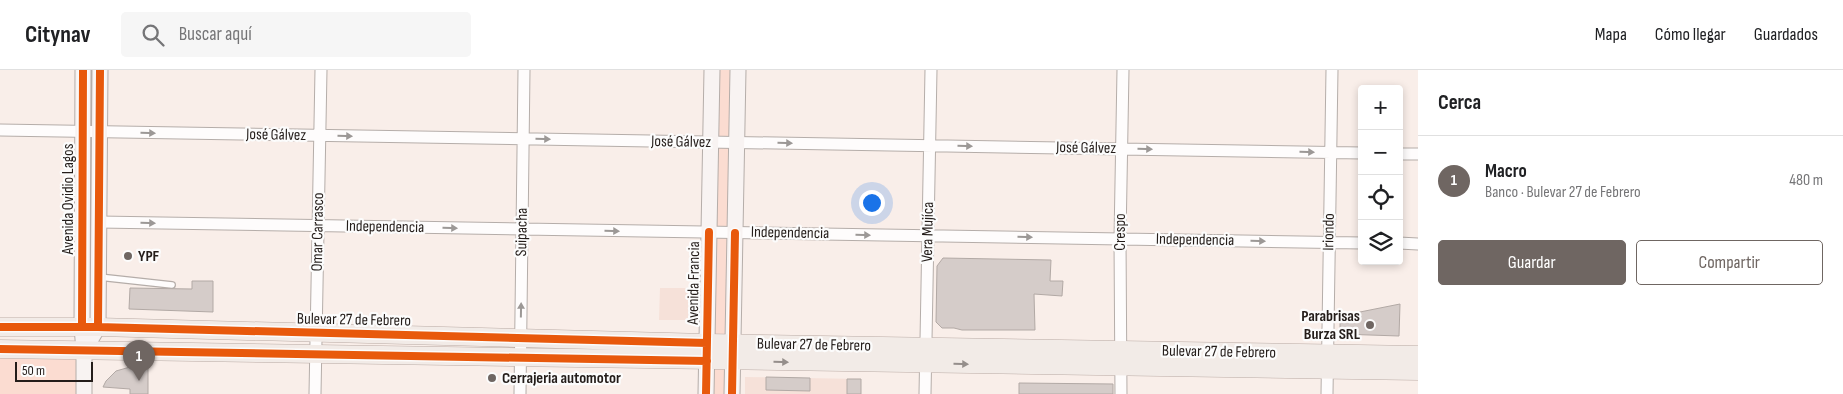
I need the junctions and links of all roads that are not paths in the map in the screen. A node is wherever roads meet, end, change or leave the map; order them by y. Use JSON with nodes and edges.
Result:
{"nodes":[{"id":1,"x":83,"y":70,"type":"edge"},
{"id":2,"x":100,"y":70,"type":"edge"},
{"id":3,"x":321,"y":70,"type":"edge"},
{"id":4,"x":524,"y":70,"type":"edge"},
{"id":5,"x":712,"y":70,"type":"edge"},
{"id":6,"x":738,"y":70,"type":"edge"},
{"id":7,"x":931,"y":70,"type":"edge"},
{"id":8,"x":1123,"y":70,"type":"edge"},
{"id":9,"x":1332,"y":70,"type":"edge"},
{"id":10,"x":0,"y":130,"type":"edge"},
{"id":11,"x":82,"y":132,"type":"junction"},
{"id":12,"x":99,"y":132,"type":"junction"},
{"id":13,"x":320,"y":136,"type":"junction"},
{"id":14,"x":523,"y":139,"type":"junction"},
{"id":15,"x":711,"y":142,"type":"junction"},
{"id":16,"x":736,"y":143,"type":"junction"},
{"id":17,"x":930,"y":146,"type":"junction"},
{"id":18,"x":1121,"y":149,"type":"junction"},
{"id":19,"x":1331,"y":152,"type":"junction"},
{"id":20,"x":1358,"y":153,"type":"edge"},
{"id":21,"x":1403,"y":154,"type":"edge"},
{"id":22,"x":1418,"y":154,"type":"edge"},
{"id":23,"x":99,"y":222,"type":"junction"},
{"id":24,"x":318,"y":226,"type":"junction"},
{"id":25,"x":522,"y":229,"type":"junction"},
{"id":26,"x":709,"y":232,"type":"junction"},
{"id":27,"x":735,"y":232,"type":"junction"},
{"id":28,"x":928,"y":236,"type":"junction"},
{"id":29,"x":1120,"y":239,"type":"junction"},
{"id":30,"x":1329,"y":242,"type":"junction"},
{"id":31,"x":1358,"y":243,"type":"edge"},
{"id":32,"x":1403,"y":243,"type":"edge"},
{"id":33,"x":1418,"y":244,"type":"edge"},
{"id":34,"x":98,"y":277,"type":"junction"},
{"id":35,"x":172,"y":285,"type":"dead end"},
{"id":36,"x":0,"y":326,"type":"edge"},
{"id":37,"x":90,"y":327,"type":"junction"},
{"id":38,"x":316,"y":333,"type":"junction"},
{"id":39,"x":520,"y":338,"type":"junction"},
{"id":40,"x":707,"y":343,"type":"junction"},
{"id":41,"x":733,"y":343,"type":"junction"},
{"id":42,"x":0,"y":349,"type":"edge"},
{"id":43,"x":84,"y":351,"type":"junction"},
{"id":44,"x":316,"y":353,"type":"junction"},
{"id":45,"x":926,"y":355,"type":"junction"},
{"id":46,"x":1418,"y":355,"type":"edge"},
{"id":47,"x":520,"y":358,"type":"junction"},
{"id":48,"x":1121,"y":358,"type":"junction"},
{"id":49,"x":707,"y":361,"type":"junction"},
{"id":50,"x":733,"y":361,"type":"junction"},
{"id":51,"x":1327,"y":361,"type":"junction"},
{"id":52,"x":1418,"y":371,"type":"edge"},
{"id":53,"x":84,"y":394,"type":"edge"},
{"id":54,"x":316,"y":394,"type":"edge"},
{"id":55,"x":520,"y":394,"type":"edge"},
{"id":56,"x":706,"y":394,"type":"edge"},
{"id":57,"x":732,"y":394,"type":"edge"},
{"id":58,"x":925,"y":394,"type":"edge"},
{"id":59,"x":1121,"y":394,"type":"edge"},
{"id":60,"x":1327,"y":394,"type":"edge"}],
"edges":[{"from":1,"to":11,"type":"main road","name":"Avenida Ovidio Lagos"},
{"from":2,"to":12,"type":"main road","name":"Avenida Ovidio Lagos"},
{"from":3,"to":13,"type":"street","name":"Omar Carrasco"},
{"from":4,"to":14,"type":"street","name":"Suipacha"},
{"from":5,"to":15,"type":"main road","name":"Avenida Francia"},
{"from":6,"to":16,"type":"main road"},
{"from":7,"to":17,"type":"street","name":"Vera Mujíca"},
{"from":8,"to":18,"type":"street","name":"Crespo"},
{"from":9,"to":19,"type":"street","name":"Iriondo"},
{"from":10,"to":11,"type":"street","name":"José Gálvez"},
{"from":11,"to":12,"type":"street","name":"José Gálvez"},
{"from":11,"to":37,"type":"main road","name":"Avenida Ovidio Lagos"},
{"from":12,"to":13,"type":"street","name":"José Gálvez","one_way":true},
{"from":12,"to":23,"type":"main road","name":"Avenida Ovidio Lagos"},
{"from":13,"to":14,"type":"street","name":"José Gálvez","one_way":true},
{"from":13,"to":24,"type":"street","name":"Omar Carrasco"},
{"from":14,"to":15,"type":"street","name":"José Gálvez","one_way":true},
{"from":14,"to":25,"type":"street","name":"Suipacha"},
{"from":15,"to":16,"type":"street","name":"José Gálvez"},
{"from":15,"to":26,"type":"main road","name":"Avenida Francia"},
{"from":16,"to":17,"type":"street","name":"José Gálvez","one_way":true},
{"from":16,"to":27,"type":"main road"},
{"from":17,"to":18,"type":"street","name":"José Gálvez","one_way":true},
{"from":17,"to":28,"type":"street","name":"Vera Mujíca"},
{"from":18,"to":19,"type":"street","name":"José Gálvez","one_way":true},
{"from":18,"to":29,"type":"street","name":"Crespo"},
{"from":19,"to":20,"type":"street","name":"José Gálvez"},
{"from":19,"to":30,"type":"street","name":"Iriondo"},
{"from":21,"to":22,"type":"street"},
{"from":23,"to":24,"type":"street","name":"Independencia","one_way":true},
{"from":23,"to":34,"type":"main road","name":"Avenida Ovidio Lagos"},
{"from":24,"to":25,"type":"street","name":"Independencia","one_way":true},
{"from":24,"to":38,"type":"street","name":"Omar Carrasco"},
{"from":25,"to":26,"type":"street","name":"Independencia","one_way":true},
{"from":39,"to":25,"type":"street","name":"Suipacha","one_way":true},
{"from":26,"to":27,"type":"street","name":"Independencia"},
{"from":26,"to":40,"type":"main road","name":"Avenida Francia"},
{"from":27,"to":28,"type":"street","name":"Independencia","one_way":true},
{"from":27,"to":41,"type":"main road"},
{"from":28,"to":29,"type":"street","name":"Independencia","one_way":true},
{"from":28,"to":45,"type":"street","name":"Vera Mujíca"},
{"from":29,"to":30,"type":"street","name":"Independencia","one_way":true},
{"from":29,"to":48,"type":"street","name":"Crespo"},
{"from":30,"to":31,"type":"street","name":"Independencia"},
{"from":30,"to":51,"type":"street","name":"Iriondo"},
{"from":32,"to":33,"type":"street"},
{"from":34,"to":35,"type":"lane"},
{"from":34,"to":37,"type":"main road","name":"Avenida Ovidio Lagos"},
{"from":36,"to":37,"type":"main road","name":"Bulevar 27 de Febrero"},
{"from":37,"to":38,"type":"main road","name":"Bulevar 27 de Febrero"},
{"from":37,"to":43,"type":"main road"},
{"from":38,"to":39,"type":"main road","name":"Bulevar 27 de Febrero"},
{"from":38,"to":44,"type":"street","name":"Omar Carrasco"},
{"from":39,"to":40,"type":"main road","name":"Bulevar 27 de Febrero"},
{"from":39,"to":47,"type":"street","name":"Suipacha"},
{"from":40,"to":41,"type":"main road","name":"Bulevar 27 de Febrero"},
{"from":40,"to":49,"type":"main road","name":"Avenida Francia"},
{"from":41,"to":45,"type":"main road","name":"Bulevar 27 de Febrero"},
{"from":41,"to":50,"type":"main road"},
{"from":42,"to":43,"type":"main road","name":"Bulevar 27 de Febrero"},
{"from":43,"to":44,"type":"main road","name":"Bulevar 27 de Febrero"},
{"from":43,"to":53,"type":"main road"},
{"from":44,"to":47,"type":"main road","name":"Bulevar 27 de Febrero"},
{"from":44,"to":54,"type":"street","name":"Omar Carrasco"},
{"from":45,"to":48,"type":"main road","name":"Bulevar 27 de Febrero"},
{"from":50,"to":45,"type":"main road","name":"Bulevar 27 de Febrero","one_way":true},
{"from":45,"to":58,"type":"street","name":"Vera Mujíca"},
{"from":46,"to":51,"type":"main road","name":"Bulevar 27 de Febrero"},
{"from":47,"to":49,"type":"main road","name":"Bulevar 27 de Febrero"},
{"from":47,"to":55,"type":"street","name":"Suipacha"},
{"from":48,"to":51,"type":"main road","name":"Bulevar 27 de Febrero"},
{"from":48,"to":59,"type":"street","name":"Crespo"},
{"from":49,"to":50,"type":"main road","name":"Bulevar 27 de Febrero"},
{"from":49,"to":56,"type":"main road","name":"Avenida Francia"},
{"from":50,"to":57,"type":"main road"},
{"from":51,"to":52,"type":"main road","name":"Bulevar 27 de Febrero"},
{"from":51,"to":60,"type":"street","name":"Iriondo"}]}
